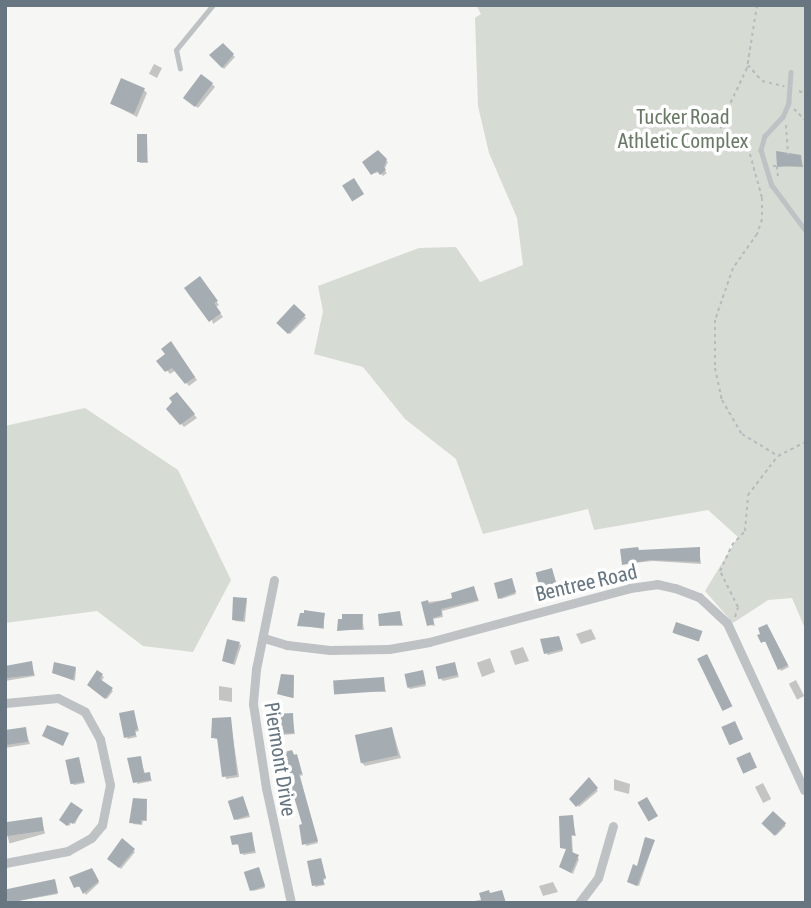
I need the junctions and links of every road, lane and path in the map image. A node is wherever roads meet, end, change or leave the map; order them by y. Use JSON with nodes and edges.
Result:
{"nodes":[{"id":1,"x":213,"y":5,"type":"edge"},
{"id":2,"x":757,"y":5,"type":"edge"},
{"id":3,"x":748,"y":64,"type":"junction"},
{"id":4,"x":180,"y":69,"type":"dead end"},
{"id":5,"x":791,"y":72,"type":"dead end"},
{"id":6,"x":790,"y":87,"type":"junction"},
{"id":7,"x":806,"y":94,"type":"edge"},
{"id":8,"x":789,"y":103,"type":"junction"},
{"id":9,"x":783,"y":117,"type":"junction"},
{"id":10,"x":806,"y":121,"type":"edge"},
{"id":11,"x":788,"y":155,"type":"dead end"},
{"id":12,"x":765,"y":167,"type":"junction"},
{"id":13,"x":779,"y":182,"type":"dead end"},
{"id":14,"x":806,"y":231,"type":"edge"},
{"id":15,"x":806,"y":442,"type":"edge"},
{"id":16,"x":778,"y":456,"type":"junction"},
{"id":17,"x":275,"y":580,"type":"dead end"},
{"id":18,"x":727,"y":623,"type":"junction"},
{"id":19,"x":264,"y":638,"type":"junction"},
{"id":20,"x":5,"y":703,"type":"edge"},
{"id":21,"x":805,"y":792,"type":"edge"},
{"id":22,"x":613,"y":826,"type":"dead end"},
{"id":23,"x":5,"y":863,"type":"edge"},
{"id":24,"x":291,"y":903,"type":"edge"},
{"id":25,"x":579,"y":903,"type":"edge"}],
"edges":[{"from":1,"to":4,"type":"lane"},
{"from":2,"to":3,"type":"path"},
{"from":3,"to":6,"type":"path"},
{"from":3,"to":16,"type":"path"},
{"from":5,"to":6,"type":"lane"},
{"from":6,"to":7,"type":"path"},
{"from":6,"to":8,"type":"lane"},
{"from":8,"to":9,"type":"lane"},
{"from":8,"to":10,"type":"path"},
{"from":9,"to":11,"type":"path"},
{"from":9,"to":12,"type":"lane"},
{"from":12,"to":13,"type":"path"},
{"from":12,"to":14,"type":"lane"},
{"from":15,"to":16,"type":"path"},
{"from":16,"to":18,"type":"path"},
{"from":17,"to":19,"type":"street","name":"Piermont Drive"},
{"from":18,"to":19,"type":"street","name":"Bentree Road"},
{"from":18,"to":21,"type":"street","name":"Bentree Road"},
{"from":19,"to":24,"type":"street","name":"Piermont Drive"},
{"from":20,"to":23,"type":"street"},
{"from":22,"to":25,"type":"street"}]}
